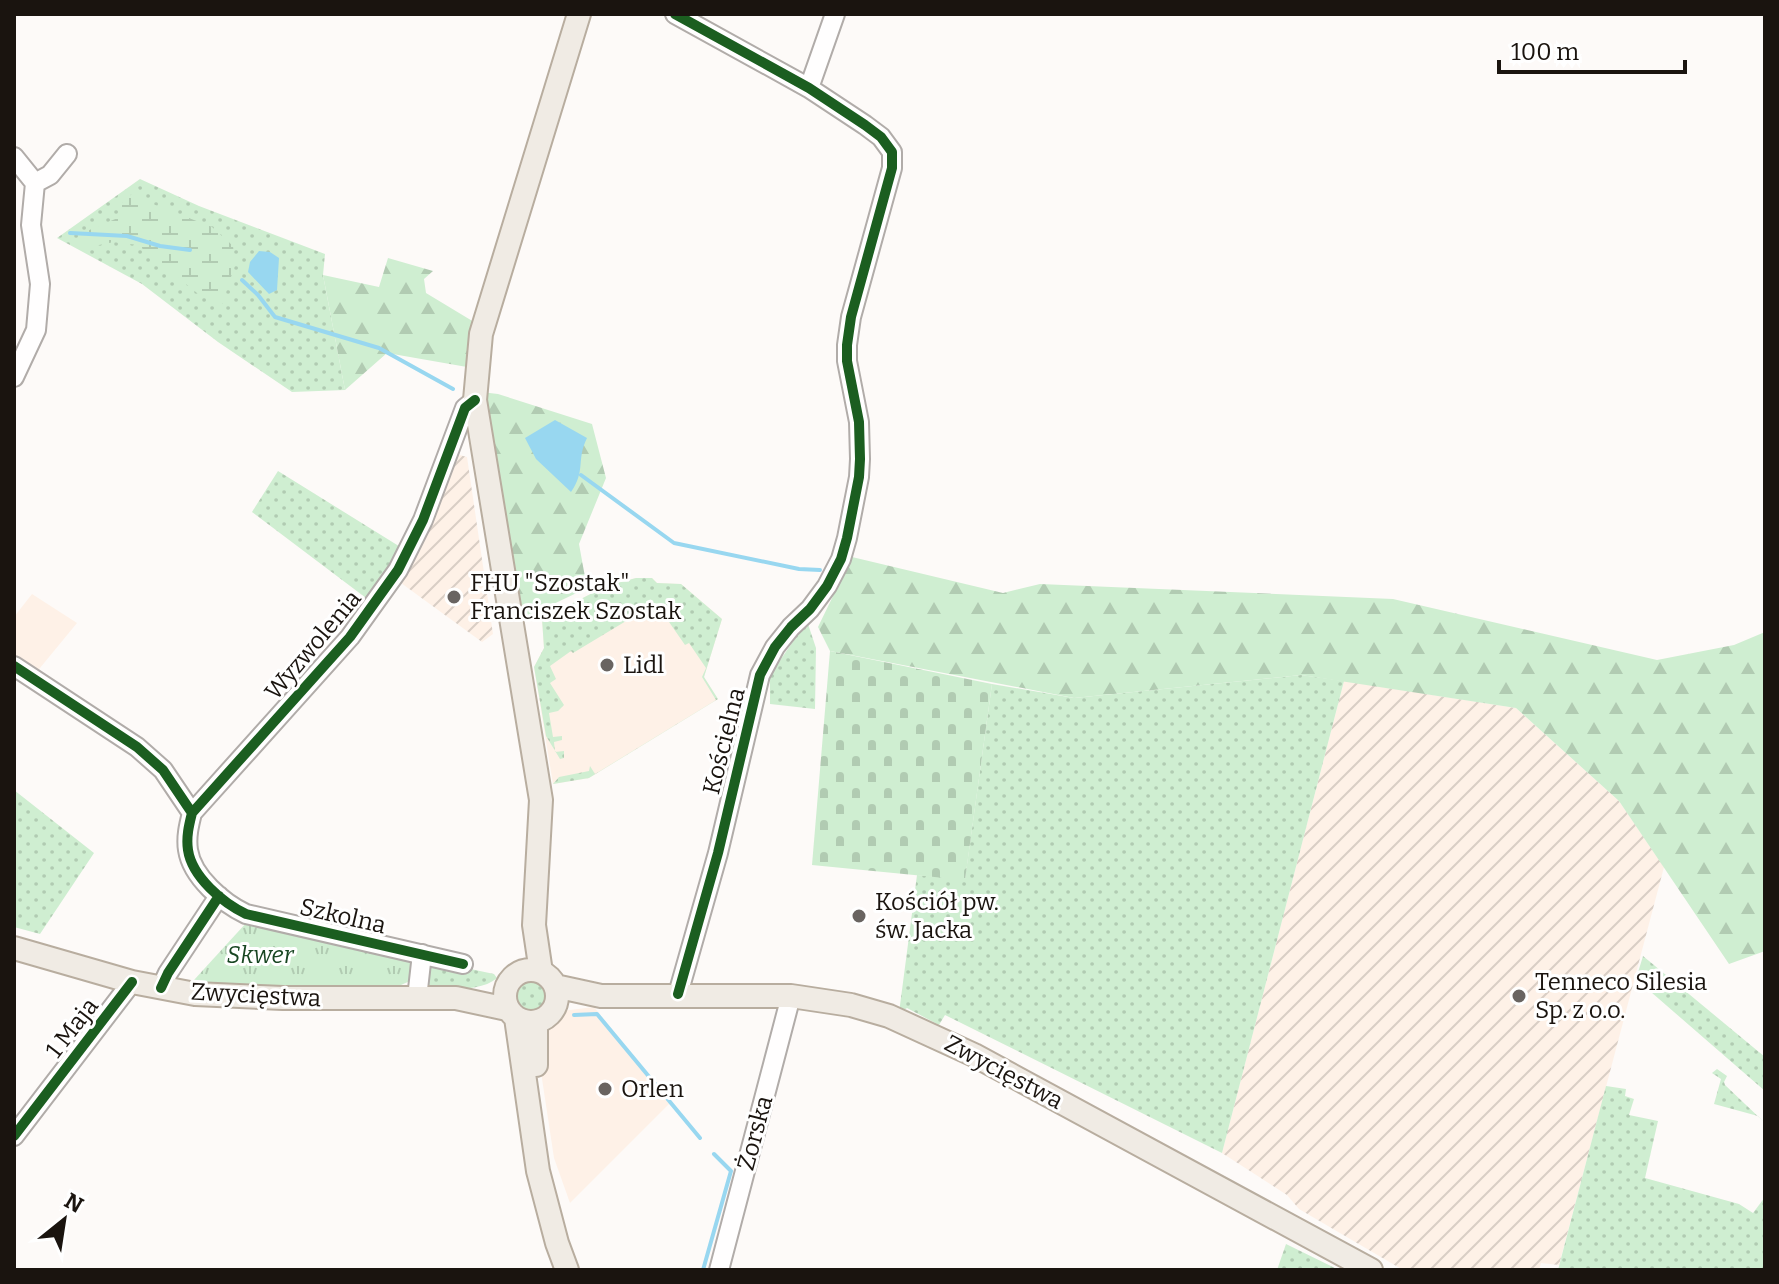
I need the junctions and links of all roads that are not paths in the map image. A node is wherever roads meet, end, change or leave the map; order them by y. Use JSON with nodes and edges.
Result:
{"nodes":[{"id":1,"x":579,"y":14,"type":"edge"},
{"id":2,"x":675,"y":14,"type":"edge"},
{"id":3,"x":835,"y":14,"type":"edge"},
{"id":4,"x":809,"y":88,"type":"junction"},
{"id":5,"x":67,"y":154,"type":"dead end"},
{"id":6,"x":14,"y":157,"type":"edge"},
{"id":7,"x":35,"y":183,"type":"junction"},
{"id":8,"x":14,"y":377,"type":"edge"},
{"id":9,"x":475,"y":400,"type":"junction"},
{"id":10,"x":14,"y":666,"type":"edge"},
{"id":11,"x":192,"y":813,"type":"junction"},
{"id":12,"x":219,"y":896,"type":"junction"},
{"id":13,"x":14,"y":948,"type":"edge"},
{"id":14,"x":422,"y":954,"type":"junction"},
{"id":15,"x":463,"y":964,"type":"dead end"},
{"id":16,"x":132,"y":982,"type":"junction"},
{"id":17,"x":536,"y":984,"type":"junction"},
{"id":18,"x":161,"y":988,"type":"junction"},
{"id":19,"x":678,"y":994,"type":"junction"},
{"id":20,"x":791,"y":996,"type":"junction"},
{"id":21,"x":417,"y":998,"type":"junction"},
{"id":22,"x":456,"y":998,"type":"junction"},
{"id":23,"x":520,"y":1016,"type":"junction"},
{"id":24,"x":14,"y":1136,"type":"edge"},
{"id":25,"x":567,"y":1270,"type":"edge"},
{"id":26,"x":719,"y":1270,"type":"edge"},
{"id":27,"x":1371,"y":1270,"type":"edge"}],
"edges":[{"from":1,"to":9,"type":"main road","name":"Wyzwolenia"},
{"from":2,"to":4,"type":"street"},
{"from":3,"to":4,"type":"street"},
{"from":4,"to":19,"type":"street","name":"Kościelna"},
{"from":5,"to":7,"type":"street"},
{"from":6,"to":7,"type":"street"},
{"from":7,"to":8,"type":"street"},
{"from":9,"to":11,"type":"street","name":"Wyzwolenia"},
{"from":9,"to":17,"type":"main road","name":"Wyzwolenia"},
{"from":10,"to":11,"type":"street"},
{"from":11,"to":12,"type":"street"},
{"from":12,"to":14,"type":"street","name":"Szkolna"},
{"from":12,"to":18,"type":"street"},
{"from":13,"to":16,"type":"main road","name":"Zwycięstwa"},
{"from":14,"to":15,"type":"street","name":"Szkolna"},
{"from":14,"to":21,"type":"street"},
{"from":16,"to":18,"type":"main road","name":"Zwycięstwa"},
{"from":16,"to":24,"type":"street","name":"1 Maja"},
{"from":17,"to":19,"type":"main road","name":"Zwycięstwa"},
{"from":17,"to":22,"type":"main road","name":"Zwycięstwa"},
{"from":17,"to":23,"type":"main road","name":"Wyzwolenia"},
{"from":17,"to":23,"type":"main road"},
{"from":18,"to":21,"type":"main road","name":"Zwycięstwa"},
{"from":19,"to":20,"type":"main road","name":"Zwycięstwa"},
{"from":20,"to":26,"type":"street","name":"Żorska"},
{"from":20,"to":27,"type":"main road","name":"Zwycięstwa"},
{"from":21,"to":22,"type":"main road","name":"Zwycięstwa"},
{"from":22,"to":23,"type":"main road","name":"Zwycięstwa"},
{"from":23,"to":25,"type":"main road"}]}
